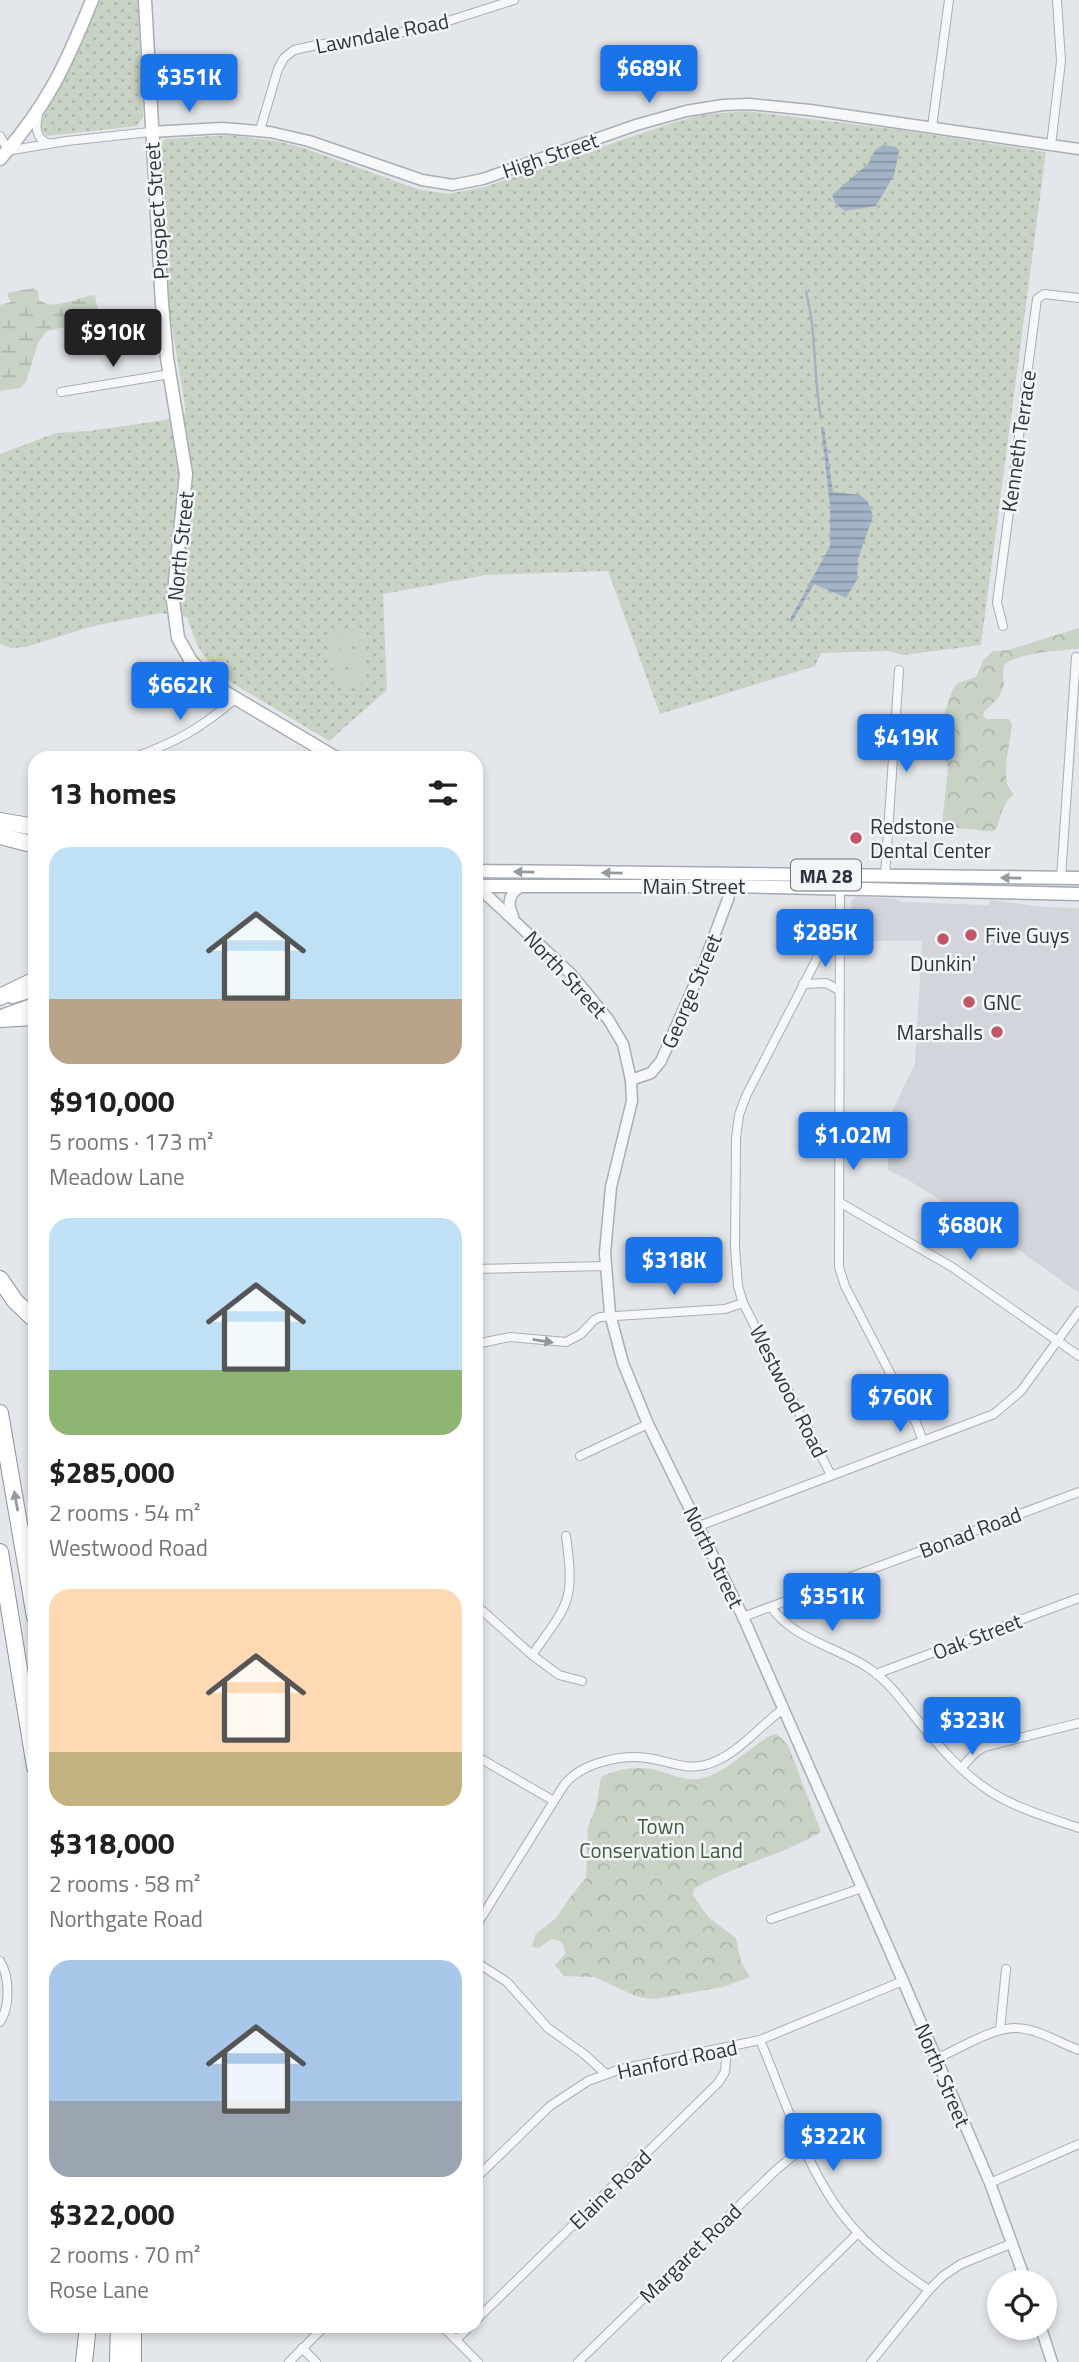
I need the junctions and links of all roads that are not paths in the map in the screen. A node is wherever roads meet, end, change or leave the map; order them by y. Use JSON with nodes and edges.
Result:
{"nodes":[{"id":1,"x":92,"y":0,"type":"edge"},
{"id":2,"x":145,"y":0,"type":"edge"},
{"id":3,"x":514,"y":0,"type":"edge"},
{"id":4,"x":949,"y":0,"type":"edge"},
{"id":5,"x":1056,"y":0,"type":"edge"},
{"id":6,"x":39,"y":111,"type":"junction"},
{"id":7,"x":932,"y":127,"type":"junction"},
{"id":8,"x":261,"y":130,"type":"junction"},
{"id":9,"x":150,"y":132,"type":"junction"},
{"id":10,"x":0,"y":136,"type":"edge"},
{"id":11,"x":54,"y":143,"type":"junction"},
{"id":12,"x":1051,"y":145,"type":"junction"},
{"id":13,"x":1079,"y":149,"type":"edge"},
{"id":14,"x":3,"y":154,"type":"edge"},
{"id":15,"x":1079,"y":298,"type":"edge"},
{"id":16,"x":170,"y":374,"type":"junction"},
{"id":17,"x":61,"y":391,"type":"dead end"},
{"id":18,"x":178,"y":421,"type":"joint"},
{"id":19,"x":1003,"y":626,"type":"dead end"},
{"id":20,"x":1076,"y":657,"type":"dead end"},
{"id":21,"x":899,"y":670,"type":"dead end"},
{"id":22,"x":234,"y":699,"type":"junction"},
{"id":23,"x":151,"y":751,"type":"edge"},
{"id":24,"x":324,"y":751,"type":"edge"},
{"id":25,"x":0,"y":821,"type":"edge"},
{"id":26,"x":28,"y":826,"type":"edge"},
{"id":27,"x":0,"y":836,"type":"edge"},
{"id":28,"x":28,"y":843,"type":"edge"},
{"id":29,"x":483,"y":871,"type":"edge"},
{"id":30,"x":885,"y":876,"type":"junction"},
{"id":31,"x":1061,"y":878,"type":"junction"},
{"id":32,"x":1079,"y":878,"type":"edge"},
{"id":33,"x":483,"y":885,"type":"edge"},
{"id":34,"x":531,"y":885,"type":"junction"},
{"id":35,"x":731,"y":887,"type":"junction"},
{"id":36,"x":840,"y":888,"type":"junction"},
{"id":37,"x":483,"y":891,"type":"edge"},
{"id":38,"x":1079,"y":894,"type":"edge"},
{"id":39,"x":840,"y":914,"type":"junction"},
{"id":40,"x":514,"y":919,"type":"junction"},
{"id":41,"x":28,"y":984,"type":"edge"},
{"id":42,"x":803,"y":984,"type":"junction"},
{"id":43,"x":839,"y":990,"type":"junction"},
{"id":44,"x":28,"y":992,"type":"edge"},
{"id":45,"x":0,"y":999,"type":"edge"},
{"id":46,"x":28,"y":1007,"type":"edge"},
{"id":47,"x":0,"y":1017,"type":"edge"},
{"id":48,"x":28,"y":1017,"type":"edge"},
{"id":49,"x":631,"y":1080,"type":"junction"},
{"id":50,"x":839,"y":1202,"type":"junction"},
{"id":51,"x":605,"y":1266,"type":"junction"},
{"id":52,"x":483,"y":1269,"type":"edge"},
{"id":53,"x":0,"y":1279,"type":"edge"},
{"id":54,"x":743,"y":1303,"type":"junction"},
{"id":55,"x":1079,"y":1311,"type":"edge"},
{"id":56,"x":28,"y":1313,"type":"edge"},
{"id":57,"x":610,"y":1314,"type":"junction"},
{"id":58,"x":1058,"y":1341,"type":"junction"},
{"id":59,"x":483,"y":1343,"type":"edge"},
{"id":60,"x":1079,"y":1356,"type":"edge"},
{"id":61,"x":0,"y":1413,"type":"edge"},
{"id":62,"x":649,"y":1424,"type":"junction"},
{"id":63,"x":923,"y":1441,"type":"junction"},
{"id":64,"x":580,"y":1456,"type":"dead end"},
{"id":65,"x":831,"y":1475,"type":"junction"},
{"id":66,"x":1079,"y":1492,"type":"edge"},
{"id":67,"x":699,"y":1526,"type":"junction"},
{"id":68,"x":566,"y":1536,"type":"dead end"},
{"id":69,"x":0,"y":1552,"type":"edge"},
{"id":70,"x":28,"y":1575,"type":"edge"},
{"id":71,"x":0,"y":1594,"type":"edge"},
{"id":72,"x":1079,"y":1598,"type":"edge"},
{"id":73,"x":771,"y":1607,"type":"junction"},
{"id":74,"x":483,"y":1611,"type":"edge"},
{"id":75,"x":743,"y":1616,"type":"junction"},
{"id":76,"x":532,"y":1655,"type":"junction"},
{"id":77,"x":876,"y":1674,"type":"junction"},
{"id":78,"x":582,"y":1681,"type":"dead end"},
{"id":79,"x":23,"y":1690,"type":"junction"},
{"id":80,"x":783,"y":1709,"type":"junction"},
{"id":81,"x":28,"y":1722,"type":"edge"},
{"id":82,"x":1079,"y":1723,"type":"edge"},
{"id":83,"x":483,"y":1760,"type":"edge"},
{"id":84,"x":962,"y":1767,"type":"junction"},
{"id":85,"x":554,"y":1801,"type":"junction"},
{"id":86,"x":1079,"y":1828,"type":"edge"},
{"id":87,"x":862,"y":1888,"type":"junction"},
{"id":88,"x":483,"y":1915,"type":"edge"},
{"id":89,"x":771,"y":1919,"type":"dead end"},
{"id":90,"x":0,"y":1961,"type":"edge"},
{"id":91,"x":483,"y":1967,"type":"edge"},
{"id":92,"x":1006,"y":1969,"type":"dead end"},
{"id":93,"x":903,"y":1981,"type":"junction"},
{"id":94,"x":0,"y":2022,"type":"edge"},
{"id":95,"x":1000,"y":2030,"type":"junction"},
{"id":96,"x":760,"y":2040,"type":"junction"},
{"id":97,"x":727,"y":2048,"type":"junction"},
{"id":98,"x":1079,"y":2050,"type":"edge"},
{"id":99,"x":936,"y":2059,"type":"junction"},
{"id":100,"x":606,"y":2074,"type":"junction"},
{"id":101,"x":1079,"y":2144,"type":"edge"},
{"id":102,"x":805,"y":2146,"type":"junction"},
{"id":103,"x":483,"y":2171,"type":"edge"},
{"id":104,"x":990,"y":2183,"type":"junction"},
{"id":105,"x":858,"y":2233,"type":"junction"},
{"id":106,"x":1013,"y":2243,"type":"junction"},
{"id":107,"x":1022,"y":2270,"type":"edge"},
{"id":108,"x":929,"y":2290,"type":"junction"},
{"id":109,"x":483,"y":2313,"type":"edge"},
{"id":110,"x":87,"y":2333,"type":"edge"},
{"id":111,"x":96,"y":2333,"type":"edge"},
{"id":112,"x":119,"y":2333,"type":"edge"},
{"id":113,"x":133,"y":2333,"type":"edge"},
{"id":114,"x":318,"y":2333,"type":"edge"},
{"id":115,"x":449,"y":2333,"type":"edge"},
{"id":116,"x":463,"y":2333,"type":"edge"},
{"id":117,"x":456,"y":2340,"type":"junction"},
{"id":118,"x":1045,"y":2340,"type":"edge"},
{"id":119,"x":302,"y":2348,"type":"junction"},
{"id":120,"x":84,"y":2362,"type":"edge"},
{"id":121,"x":94,"y":2362,"type":"edge"},
{"id":122,"x":118,"y":2362,"type":"edge"},
{"id":123,"x":133,"y":2362,"type":"edge"},
{"id":124,"x":289,"y":2362,"type":"edge"},
{"id":125,"x":316,"y":2362,"type":"edge"},
{"id":126,"x":478,"y":2362,"type":"edge"},
{"id":127,"x":578,"y":2362,"type":"edge"},
{"id":128,"x":726,"y":2362,"type":"edge"},
{"id":129,"x":871,"y":2362,"type":"edge"},
{"id":130,"x":1052,"y":2362,"type":"edge"}],
"edges":[{"from":1,"to":6,"type":"main road"},
{"from":2,"to":9,"type":"main road","name":"Prospect Street"},
{"from":3,"to":8,"type":"street","name":"Lawndale Road"},
{"from":4,"to":7,"type":"street"},
{"from":5,"to":12,"type":"street"},
{"from":6,"to":11,"type":"street"},
{"from":6,"to":14,"type":"main road"},
{"from":7,"to":8,"type":"street","name":"High Street"},
{"from":7,"to":12,"type":"street","name":"High Street"},
{"from":8,"to":9,"type":"street","name":"High Street"},
{"from":9,"to":11,"type":"street"},
{"from":9,"to":16,"type":"main road","name":"Prospect Street"},
{"from":10,"to":14,"type":"street"},
{"from":11,"to":14,"type":"street"},
{"from":12,"to":13,"type":"street","name":"High Street"},
{"from":15,"to":19,"type":"street","name":"Kenneth Terrace"},
{"from":16,"to":17,"type":"street"},
{"from":16,"to":18,"type":"main road","name":"Prospect Street"},
{"from":18,"to":22,"type":"main road","name":"North Street"},
{"from":20,"to":31,"type":"street"},
{"from":21,"to":30,"type":"street"},
{"from":22,"to":23,"type":"street"},
{"from":22,"to":24,"type":"main road","name":"North Street"},
{"from":25,"to":26,"type":"highway"},
{"from":27,"to":28,"type":"highway"},
{"from":30,"to":29,"type":"main road","name":"Main Street","number":"MA 28","one_way":true},
{"from":31,"to":30,"type":"main road","name":"Main Street","number":"MA 28","one_way":true},
{"from":31,"to":32,"type":"main road","name":"Main Street","number":"MA 28"},
{"from":33,"to":34,"type":"main road","name":"Main Street","number":"MA 28"},
{"from":34,"to":35,"type":"main road","name":"Main Street","number":"MA 28"},
{"from":34,"to":40,"type":"street","name":"North Street"},
{"from":35,"to":36,"type":"main road","name":"Main Street","number":"MA 28"},
{"from":35,"to":49,"type":"street","name":"George Street"},
{"from":36,"to":38,"type":"main road","name":"Main Street","number":"MA 28"},
{"from":36,"to":39,"type":"street"},
{"from":37,"to":40,"type":"street","name":"North Street"},
{"from":39,"to":42,"type":"street","name":"Westwood Road"},
{"from":39,"to":43,"type":"street"},
{"from":40,"to":49,"type":"street","name":"North Street"},
{"from":41,"to":45,"type":"highway"},
{"from":42,"to":43,"type":"street"},
{"from":42,"to":54,"type":"street","name":"Westwood Road"},
{"from":43,"to":50,"type":"street"},
{"from":44,"to":45,"type":"main road"},
{"from":46,"to":47,"type":"main road"},
{"from":47,"to":48,"type":"highway"},
{"from":49,"to":51,"type":"street","name":"North Street"},
{"from":50,"to":58,"type":"street"},
{"from":50,"to":63,"type":"street"},
{"from":51,"to":52,"type":"street"},
{"from":51,"to":57,"type":"street","name":"North Street"},
{"from":53,"to":56,"type":"highway"},
{"from":54,"to":57,"type":"street"},
{"from":54,"to":65,"type":"street","name":"Westwood Road"},
{"from":55,"to":58,"type":"street"},
{"from":59,"to":57,"type":"street","one_way":true},
{"from":57,"to":62,"type":"street","name":"North Street"},
{"from":58,"to":60,"type":"street"},
{"from":58,"to":63,"type":"street"},
{"from":70,"to":61,"type":"highway","one_way":true},
{"from":62,"to":64,"type":"street"},
{"from":62,"to":67,"type":"street","name":"North Street"},
{"from":63,"to":65,"type":"street"},
{"from":65,"to":67,"type":"street"},
{"from":66,"to":73,"type":"street","name":"Bonad Road"},
{"from":67,"to":75,"type":"street","name":"North Street"},
{"from":68,"to":76,"type":"street"},
{"from":69,"to":79,"type":"highway"},
{"from":71,"to":79,"type":"highway"},
{"from":72,"to":77,"type":"street","name":"Oak Street"},
{"from":73,"to":75,"type":"street","name":"Bonad Road"},
{"from":73,"to":77,"type":"street"},
{"from":74,"to":76,"type":"street"},
{"from":75,"to":80,"type":"street","name":"North Street"},
{"from":76,"to":78,"type":"street"},
{"from":77,"to":84,"type":"street"},
{"from":79,"to":81,"type":"highway"},
{"from":80,"to":85,"type":"street"},
{"from":80,"to":87,"type":"street","name":"North Street"},
{"from":82,"to":84,"type":"street"},
{"from":83,"to":85,"type":"street"},
{"from":84,"to":86,"type":"street"},
{"from":85,"to":88,"type":"street"},
{"from":87,"to":89,"type":"street"},
{"from":87,"to":93,"type":"street","name":"North Street"},
{"from":90,"to":94,"type":"street"},
{"from":91,"to":100,"type":"street"},
{"from":92,"to":95,"type":"street"},
{"from":93,"to":96,"type":"street","name":"Hanford Road"},
{"from":93,"to":99,"type":"street","name":"North Street"},
{"from":95,"to":98,"type":"street"},
{"from":95,"to":99,"type":"street"},
{"from":96,"to":97,"type":"street","name":"Hanford Road"},
{"from":96,"to":102,"type":"street"},
{"from":97,"to":100,"type":"street","name":"Hanford Road"},
{"from":97,"to":109,"type":"street","name":"Elaine Road"},
{"from":99,"to":104,"type":"street","name":"North Street"},
{"from":100,"to":103,"type":"street","name":"Hanford Road"},
{"from":101,"to":104,"type":"street"},
{"from":102,"to":105,"type":"street"},
{"from":102,"to":127,"type":"street","name":"Margaret Road"},
{"from":104,"to":106,"type":"street","name":"North Street"},
{"from":105,"to":108,"type":"street"},
{"from":105,"to":128,"type":"street"},
{"from":106,"to":107,"type":"street","name":"North Street"},
{"from":106,"to":108,"type":"street"},
{"from":108,"to":129,"type":"street"},
{"from":110,"to":120,"type":"highway"},
{"from":111,"to":121,"type":"highway"},
{"from":112,"to":122,"type":"highway"},
{"from":113,"to":123,"type":"highway"},
{"from":114,"to":119,"type":"street"},
{"from":115,"to":117,"type":"street"},
{"from":116,"to":117,"type":"street"},
{"from":117,"to":126,"type":"street"},
{"from":118,"to":130,"type":"street"},
{"from":119,"to":124,"type":"street"},
{"from":119,"to":125,"type":"street"}]}
